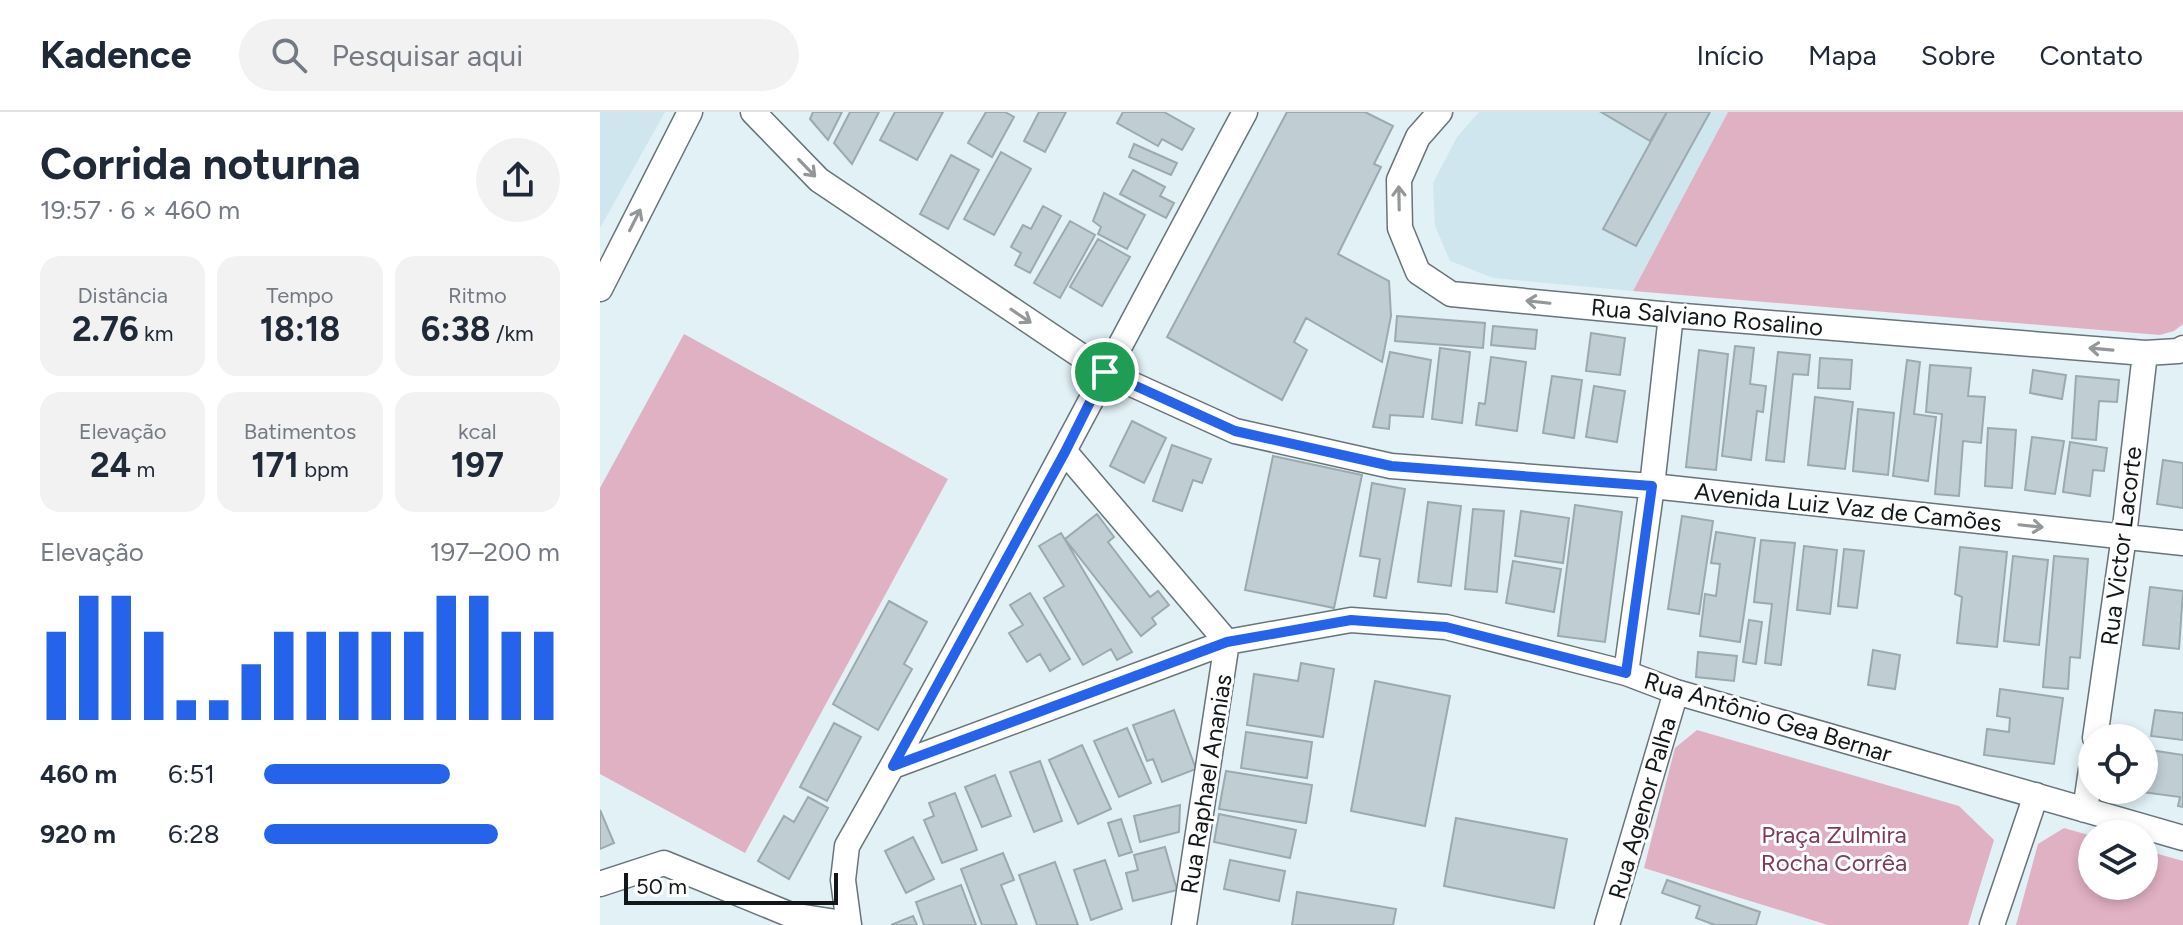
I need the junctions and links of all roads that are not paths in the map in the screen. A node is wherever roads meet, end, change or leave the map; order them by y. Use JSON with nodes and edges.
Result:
{"nodes":[{"id":1,"x":690,"y":112,"type":"edge"},
{"id":2,"x":753,"y":112,"type":"edge"},
{"id":3,"x":1245,"y":112,"type":"edge"},
{"id":4,"x":1440,"y":112,"type":"edge"},
{"id":5,"x":600,"y":289,"type":"edge"},
{"id":6,"x":1671,"y":315,"type":"junction"},
{"id":7,"x":2181,"y":350,"type":"edge"},
{"id":8,"x":2145,"y":353,"type":"junction"},
{"id":9,"x":1105,"y":372,"type":"junction"},
{"id":10,"x":1065,"y":452,"type":"junction"},
{"id":11,"x":1652,"y":486,"type":"junction"},
{"id":12,"x":2124,"y":536,"type":"junction"},
{"id":13,"x":2183,"y":543,"type":"edge"},
{"id":14,"x":1227,"y":642,"type":"junction"},
{"id":15,"x":1626,"y":673,"type":"junction"},
{"id":16,"x":1676,"y":692,"type":"junction"},
{"id":17,"x":2097,"y":724,"type":"edge"},
{"id":18,"x":893,"y":766,"type":"junction"},
{"id":19,"x":2036,"y":795,"type":"junction"},
{"id":20,"x":2086,"y":804,"type":"edge"},
{"id":21,"x":2085,"y":810,"type":"junction"},
{"id":22,"x":2183,"y":838,"type":"edge"},
{"id":23,"x":600,"y":884,"type":"edge"},
{"id":24,"x":849,"y":924,"type":"edge"},
{"id":25,"x":1182,"y":924,"type":"edge"},
{"id":26,"x":1607,"y":925,"type":"edge"},
{"id":27,"x":1992,"y":925,"type":"edge"}],
"edges":[{"from":5,"to":1,"type":"street","one_way":true},
{"from":2,"to":9,"type":"street","name":"Avenida Luiz Vaz de Camões","one_way":true},
{"from":3,"to":9,"type":"street"},
{"from":6,"to":4,"type":"street","name":"Rua Salviano Rosalino","one_way":true},
{"from":8,"to":6,"type":"street","name":"Rua Salviano Rosalino","one_way":true},
{"from":6,"to":11,"type":"street"},
{"from":7,"to":8,"type":"street","name":"Rua Salviano Rosalino"},
{"from":8,"to":12,"type":"street","name":"Rua Victor Lacorte"},
{"from":9,"to":10,"type":"street"},
{"from":9,"to":11,"type":"street","name":"Avenida Luiz Vaz de Camões"},
{"from":10,"to":14,"type":"street"},
{"from":10,"to":18,"type":"street"},
{"from":11,"to":12,"type":"street","name":"Avenida Luiz Vaz de Camões","one_way":true},
{"from":11,"to":15,"type":"street"},
{"from":12,"to":13,"type":"street","name":"Avenida Luiz Vaz de Camões"},
{"from":12,"to":17,"type":"street","name":"Rua Victor Lacorte"},
{"from":14,"to":15,"type":"street","name":"Rua Antônio Gea Bernar"},
{"from":14,"to":18,"type":"street","name":"Rua Antônio Gea Bernar"},
{"from":14,"to":25,"type":"street","name":"Rua Raphael Ananias"},
{"from":15,"to":16,"type":"street","name":"Rua Antônio Gea Bernar"},
{"from":16,"to":19,"type":"street","name":"Rua Antônio Gea Bernar"},
{"from":16,"to":26,"type":"street","name":"Rua Agenor Palha"},
{"from":18,"to":24,"type":"street"},
{"from":19,"to":21,"type":"street","name":"Rua Antônio Gea Bernar"},
{"from":19,"to":27,"type":"street"},
{"from":20,"to":21,"type":"street"},
{"from":21,"to":22,"type":"street","name":"Rua Antônio Gea Bernar"},
{"from":23,"to":24,"type":"street"}]}
